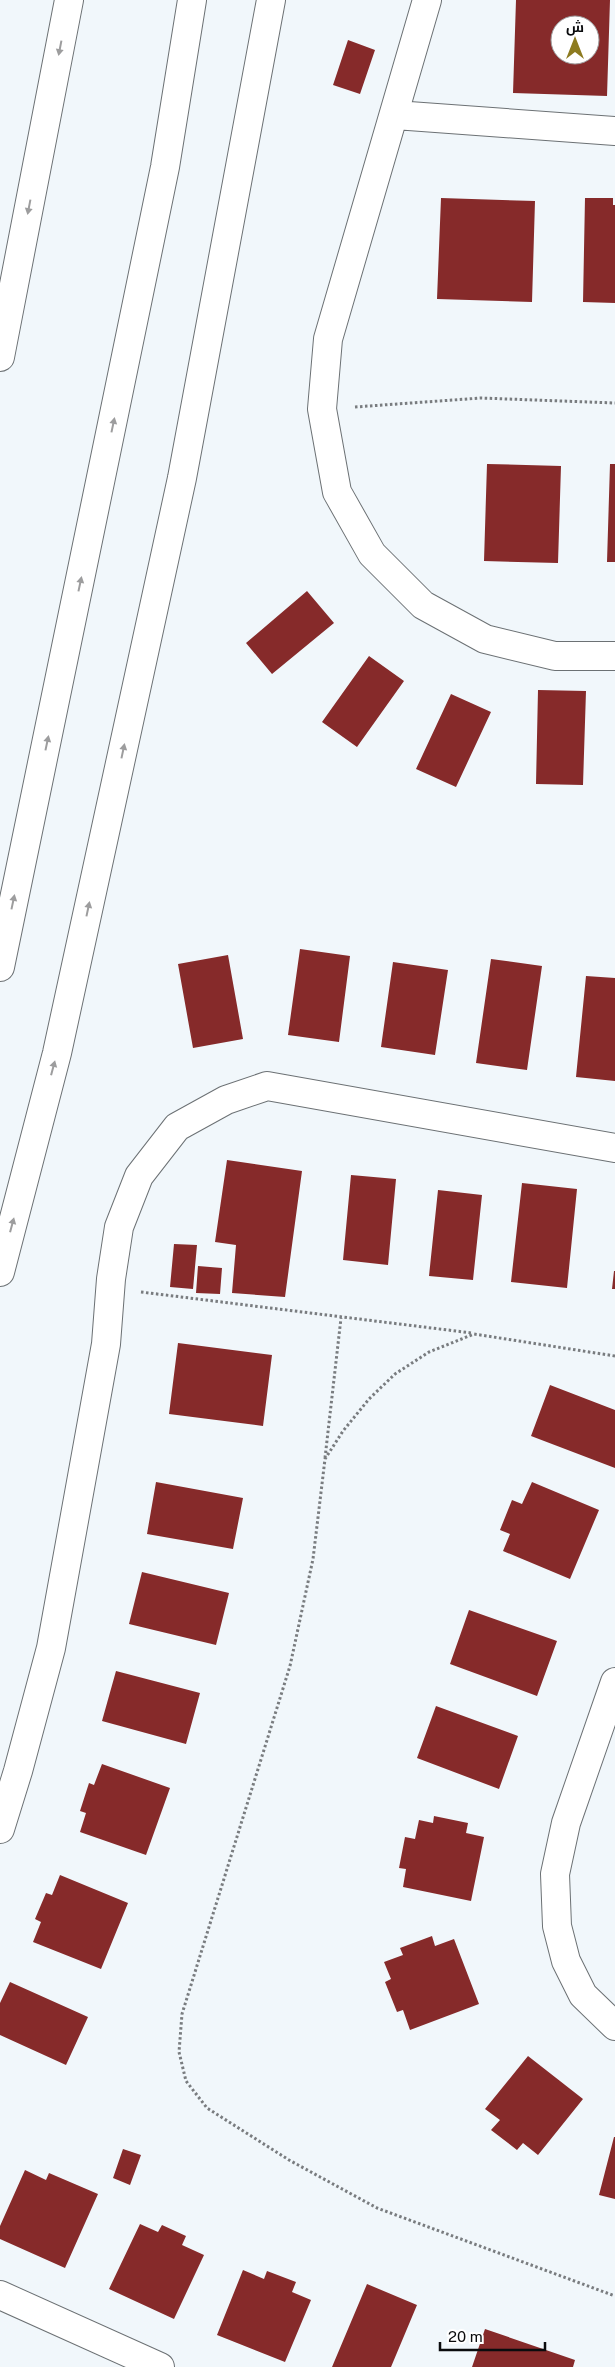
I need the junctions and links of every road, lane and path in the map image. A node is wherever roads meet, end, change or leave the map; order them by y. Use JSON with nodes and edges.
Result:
{"nodes":[{"id":1,"x":69,"y":0,"type":"edge"},
{"id":2,"x":192,"y":0,"type":"edge"},
{"id":3,"x":271,"y":0,"type":"edge"},
{"id":4,"x":426,"y":0,"type":"edge"},
{"id":5,"x":395,"y":114,"type":"junction"},
{"id":6,"x":615,"y":131,"type":"edge"},
{"id":7,"x":0,"y":358,"type":"edge"},
{"id":8,"x":615,"y":403,"type":"edge"},
{"id":9,"x":322,"y":409,"type":"junction"},
{"id":10,"x":615,"y":656,"type":"edge"},
{"id":11,"x":0,"y":967,"type":"edge"},
{"id":12,"x":615,"y":1148,"type":"edge"},
{"id":13,"x":0,"y":1272,"type":"edge"},
{"id":14,"x":111,"y":1288,"type":"junction"},
{"id":15,"x":341,"y":1318,"type":"junction"},
{"id":16,"x":474,"y":1334,"type":"junction"},
{"id":17,"x":615,"y":1356,"type":"edge"},
{"id":18,"x":325,"y":1459,"type":"junction"},
{"id":19,"x":615,"y":1682,"type":"edge"},
{"id":20,"x":0,"y":1829,"type":"edge"},
{"id":21,"x":615,"y":2026,"type":"edge"},
{"id":22,"x":0,"y":2295,"type":"edge"},
{"id":23,"x":615,"y":2296,"type":"edge"},
{"id":24,"x":160,"y":2367,"type":"edge"}],
"edges":[{"from":1,"to":7,"type":"street","one_way":true},
{"from":11,"to":2,"type":"street","one_way":true},
{"from":13,"to":3,"type":"street","one_way":true},
{"from":4,"to":5,"type":"street"},
{"from":5,"to":6,"type":"street"},
{"from":5,"to":9,"type":"street"},
{"from":8,"to":9,"type":"path"},
{"from":9,"to":10,"type":"street"},
{"from":12,"to":14,"type":"street"},
{"from":14,"to":15,"type":"path"},
{"from":14,"to":20,"type":"street"},
{"from":15,"to":16,"type":"path"},
{"from":15,"to":18,"type":"path"},
{"from":16,"to":17,"type":"path"},
{"from":16,"to":18,"type":"path"},
{"from":18,"to":23,"type":"path"},
{"from":19,"to":21,"type":"street"},
{"from":22,"to":24,"type":"street"}]}
